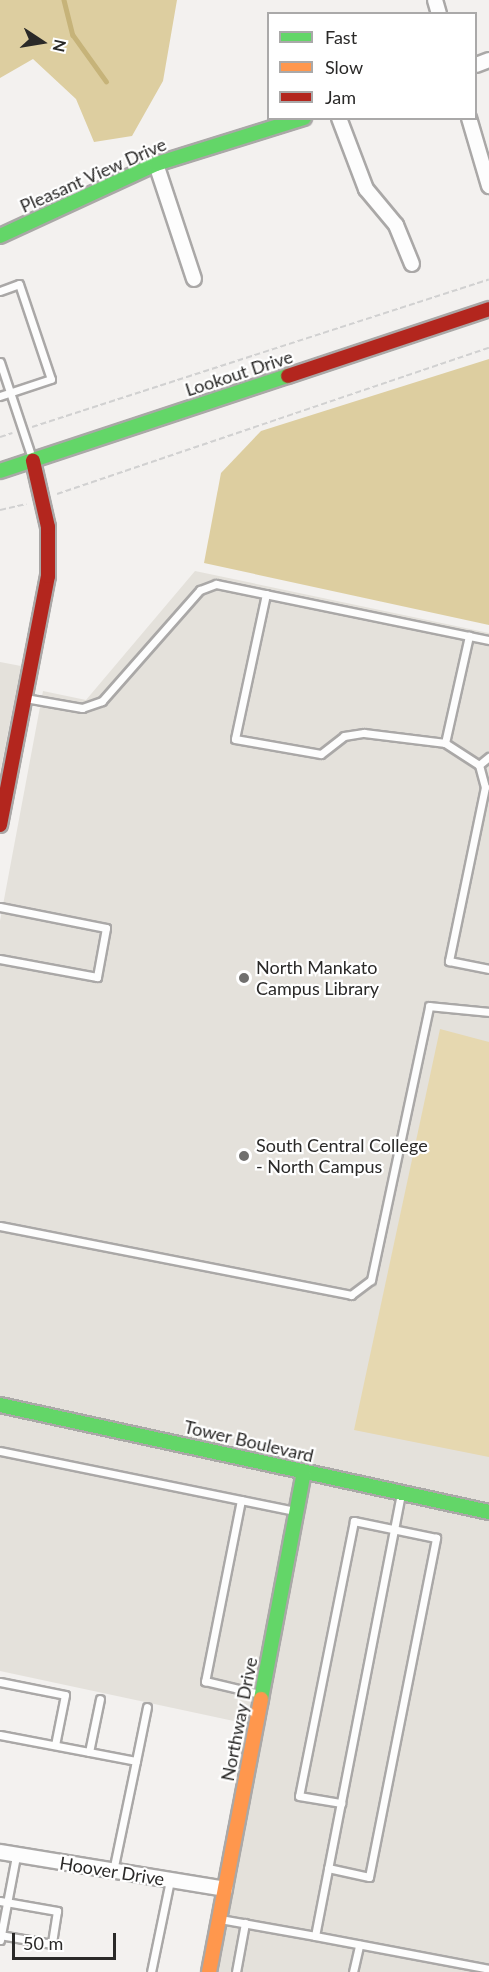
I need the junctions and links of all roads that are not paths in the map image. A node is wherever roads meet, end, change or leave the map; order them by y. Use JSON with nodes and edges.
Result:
{"nodes":[{"id":1,"x":298,"y":120,"type":"edge"},
{"id":2,"x":340,"y":120,"type":"edge"},
{"id":3,"x":470,"y":120,"type":"edge"},
{"id":4,"x":156,"y":164,"type":"junction"},
{"id":5,"x":489,"y":186,"type":"edge"},
{"id":6,"x":0,"y":236,"type":"edge"},
{"id":7,"x":412,"y":264,"type":"dead end"},
{"id":8,"x":194,"y":279,"type":"dead end"},
{"id":9,"x":0,"y":291,"type":"edge"},
{"id":10,"x":489,"y":309,"type":"edge"},
{"id":11,"x":0,"y":362,"type":"edge"},
{"id":12,"x":10,"y":392,"type":"junction"},
{"id":13,"x":0,"y":396,"type":"edge"},
{"id":14,"x":33,"y":461,"type":"junction"},
{"id":15,"x":0,"y":471,"type":"edge"},
{"id":16,"x":266,"y":594,"type":"junction"},
{"id":17,"x":469,"y":636,"type":"junction"},
{"id":18,"x":489,"y":640,"type":"edge"},
{"id":19,"x":25,"y":698,"type":"junction"},
{"id":20,"x":445,"y":743,"type":"junction"},
{"id":21,"x":489,"y":757,"type":"edge"},
{"id":22,"x":478,"y":765,"type":"junction"},
{"id":23,"x":485,"y":801,"type":"edge"},
{"id":24,"x":0,"y":825,"type":"edge"},
{"id":25,"x":0,"y":907,"type":"edge"},
{"id":26,"x":0,"y":959,"type":"edge"},
{"id":27,"x":489,"y":969,"type":"edge"},
{"id":28,"x":489,"y":1012,"type":"edge"},
{"id":29,"x":0,"y":1227,"type":"edge"},
{"id":30,"x":0,"y":1405,"type":"edge"},
{"id":31,"x":0,"y":1451,"type":"edge"},
{"id":32,"x":304,"y":1472,"type":"junction"},
{"id":33,"x":401,"y":1494,"type":"junction"},
{"id":34,"x":241,"y":1500,"type":"junction"},
{"id":35,"x":296,"y":1512,"type":"junction"},
{"id":36,"x":489,"y":1512,"type":"edge"},
{"id":37,"x":394,"y":1529,"type":"junction"},
{"id":38,"x":0,"y":1682,"type":"edge"},
{"id":39,"x":262,"y":1694,"type":"junction"},
{"id":40,"x":100,"y":1699,"type":"dead end"},
{"id":41,"x":147,"y":1707,"type":"dead end"},
{"id":42,"x":0,"y":1735,"type":"edge"},
{"id":43,"x":55,"y":1745,"type":"junction"},
{"id":44,"x":89,"y":1752,"type":"junction"},
{"id":45,"x":136,"y":1761,"type":"junction"},
{"id":46,"x":341,"y":1803,"type":"junction"},
{"id":47,"x":0,"y":1852,"type":"edge"},
{"id":48,"x":16,"y":1856,"type":"junction"},
{"id":49,"x":328,"y":1868,"type":"junction"},
{"id":50,"x":113,"y":1871,"type":"junction"},
{"id":51,"x":170,"y":1880,"type":"junction"},
{"id":52,"x":225,"y":1889,"type":"junction"},
{"id":53,"x":4,"y":1902,"type":"edge"},
{"id":54,"x":219,"y":1918,"type":"junction"},
{"id":55,"x":245,"y":1923,"type":"junction"},
{"id":56,"x":315,"y":1936,"type":"junction"},
{"id":57,"x":0,"y":1937,"type":"edge"},
{"id":58,"x":359,"y":1945,"type":"junction"},
{"id":59,"x":489,"y":1969,"type":"edge"},
{"id":60,"x":151,"y":1972,"type":"edge"},
{"id":61,"x":209,"y":1972,"type":"edge"},
{"id":62,"x":236,"y":1972,"type":"edge"},
{"id":63,"x":353,"y":1972,"type":"edge"}],
"edges":[{"from":1,"to":4,"type":"street","name":"Pleasant View Drive"},
{"from":2,"to":7,"type":"street"},
{"from":3,"to":5,"type":"street"},
{"from":4,"to":6,"type":"street","name":"Pleasant View Drive"},
{"from":4,"to":8,"type":"street"},
{"from":9,"to":12,"type":"lane"},
{"from":10,"to":14,"type":"street","name":"Lookout Drive"},
{"from":11,"to":12,"type":"lane"},
{"from":12,"to":13,"type":"lane"},
{"from":12,"to":14,"type":"lane"},
{"from":14,"to":15,"type":"street","name":"Lookout Drive"},
{"from":14,"to":19,"type":"street"},
{"from":16,"to":17,"type":"lane"},
{"from":16,"to":19,"type":"lane"},
{"from":16,"to":20,"type":"lane"},
{"from":17,"to":18,"type":"lane"},
{"from":17,"to":20,"type":"lane"},
{"from":19,"to":24,"type":"street"},
{"from":20,"to":22,"type":"lane"},
{"from":21,"to":22,"type":"lane"},
{"from":22,"to":23,"type":"lane"},
{"from":23,"to":27,"type":"lane"},
{"from":25,"to":26,"type":"lane"},
{"from":28,"to":29,"type":"lane"},
{"from":30,"to":32,"type":"street","name":"Tower Boulevard"},
{"from":31,"to":34,"type":"lane"},
{"from":32,"to":33,"type":"street","name":"Tower Boulevard"},
{"from":32,"to":35,"type":"street","name":"Northway Drive"},
{"from":33,"to":36,"type":"street","name":"Tower Boulevard"},
{"from":33,"to":37,"type":"lane"},
{"from":34,"to":35,"type":"lane"},
{"from":34,"to":39,"type":"lane"},
{"from":35,"to":39,"type":"street","name":"Northway Drive"},
{"from":37,"to":46,"type":"lane"},
{"from":37,"to":46,"type":"lane"},
{"from":37,"to":49,"type":"lane"},
{"from":38,"to":43,"type":"lane"},
{"from":39,"to":52,"type":"street","name":"Northway Drive"},
{"from":40,"to":44,"type":"lane"},
{"from":41,"to":45,"type":"lane"},
{"from":42,"to":43,"type":"lane"},
{"from":43,"to":44,"type":"lane"},
{"from":44,"to":45,"type":"lane"},
{"from":45,"to":50,"type":"lane"},
{"from":46,"to":49,"type":"lane"},
{"from":47,"to":48,"type":"street","name":"Hoover Drive"},
{"from":48,"to":50,"type":"street","name":"Hoover Drive"},
{"from":48,"to":53,"type":"lane"},
{"from":49,"to":56,"type":"lane"},
{"from":50,"to":51,"type":"street","name":"Hoover Drive"},
{"from":51,"to":52,"type":"street","name":"Hoover Drive"},
{"from":51,"to":60,"type":"lane"},
{"from":52,"to":54,"type":"street","name":"Northway Drive"},
{"from":53,"to":57,"type":"lane"},
{"from":53,"to":57,"type":"lane"},
{"from":54,"to":55,"type":"lane"},
{"from":54,"to":61,"type":"street","name":"Northway Drive"},
{"from":55,"to":56,"type":"lane"},
{"from":55,"to":62,"type":"lane"},
{"from":56,"to":58,"type":"lane"},
{"from":58,"to":59,"type":"lane"},
{"from":58,"to":63,"type":"lane"}]}
